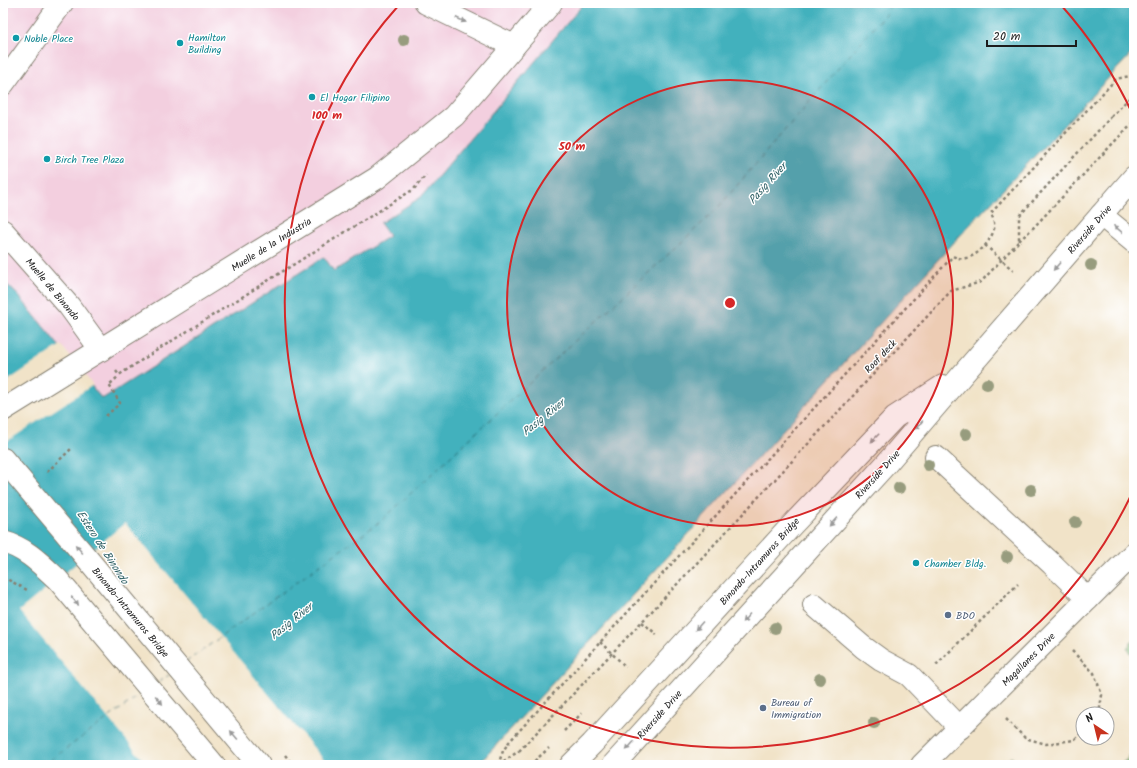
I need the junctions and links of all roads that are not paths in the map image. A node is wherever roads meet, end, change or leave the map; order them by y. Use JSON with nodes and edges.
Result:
{"nodes":[{"id":1,"x":62,"y":3,"type":"edge"},
{"id":2,"x":426,"y":3,"type":"edge"},
{"id":3,"x":551,"y":3,"type":"edge"},
{"id":4,"x":514,"y":46,"type":"junction"},
{"id":5,"x":3,"y":84,"type":"edge"},
{"id":6,"x":1134,"y":177,"type":"edge"},
{"id":7,"x":1101,"y":215,"type":"junction"},
{"id":8,"x":3,"y":231,"type":"edge"},
{"id":9,"x":1134,"y":242,"type":"edge"},
{"id":10,"x":101,"y":350,"type":"junction"},
{"id":11,"x":963,"y":374,"type":"junction"},
{"id":12,"x":3,"y":410,"type":"edge"},
{"id":13,"x":936,"y":457,"type":"dead end"},
{"id":14,"x":3,"y":460,"type":"edge"},
{"id":15,"x":3,"y":542,"type":"edge"},
{"id":16,"x":1134,"y":553,"type":"edge"},
{"id":17,"x":1088,"y":600,"type":"junction"},
{"id":18,"x":814,"y":605,"type":"dead end"},
{"id":19,"x":960,"y":728,"type":"junction"},
{"id":20,"x":214,"y":765,"type":"edge"},
{"id":21,"x":259,"y":765,"type":"edge"},
{"id":22,"x":571,"y":765,"type":"edge"},
{"id":23,"x":613,"y":765,"type":"edge"},
{"id":24,"x":922,"y":765,"type":"edge"}],
"edges":[{"from":1,"to":5,"type":"street"},
{"from":2,"to":4,"type":"street","one_way":true},
{"from":3,"to":4,"type":"street","name":"Muelle de la Industria"},
{"from":4,"to":10,"type":"street","name":"Muelle de la Industria"},
{"from":6,"to":7,"type":"street","name":"Riverside Drive"},
{"from":9,"to":7,"type":"street","one_way":true},
{"from":7,"to":11,"type":"street","name":"Riverside Drive","one_way":true},
{"from":8,"to":10,"type":"street","name":"Muelle de Binondo"},
{"from":10,"to":12,"type":"street","name":"Muelle de la Industria"},
{"from":11,"to":22,"type":"street","name":"Binondo-Intramuros Bridge","one_way":true},
{"from":11,"to":23,"type":"street","name":"Riverside Drive","one_way":true},
{"from":13,"to":17,"type":"street"},
{"from":21,"to":14,"type":"street","name":"Binondo-Intramuros Bridge","one_way":true},
{"from":15,"to":20,"type":"street","one_way":true},
{"from":16,"to":17,"type":"street","name":"Magallanes Drive"},
{"from":17,"to":19,"type":"street","name":"Magallanes Drive"},
{"from":18,"to":19,"type":"street"},
{"from":19,"to":24,"type":"street","name":"Magallanes Drive"}]}
